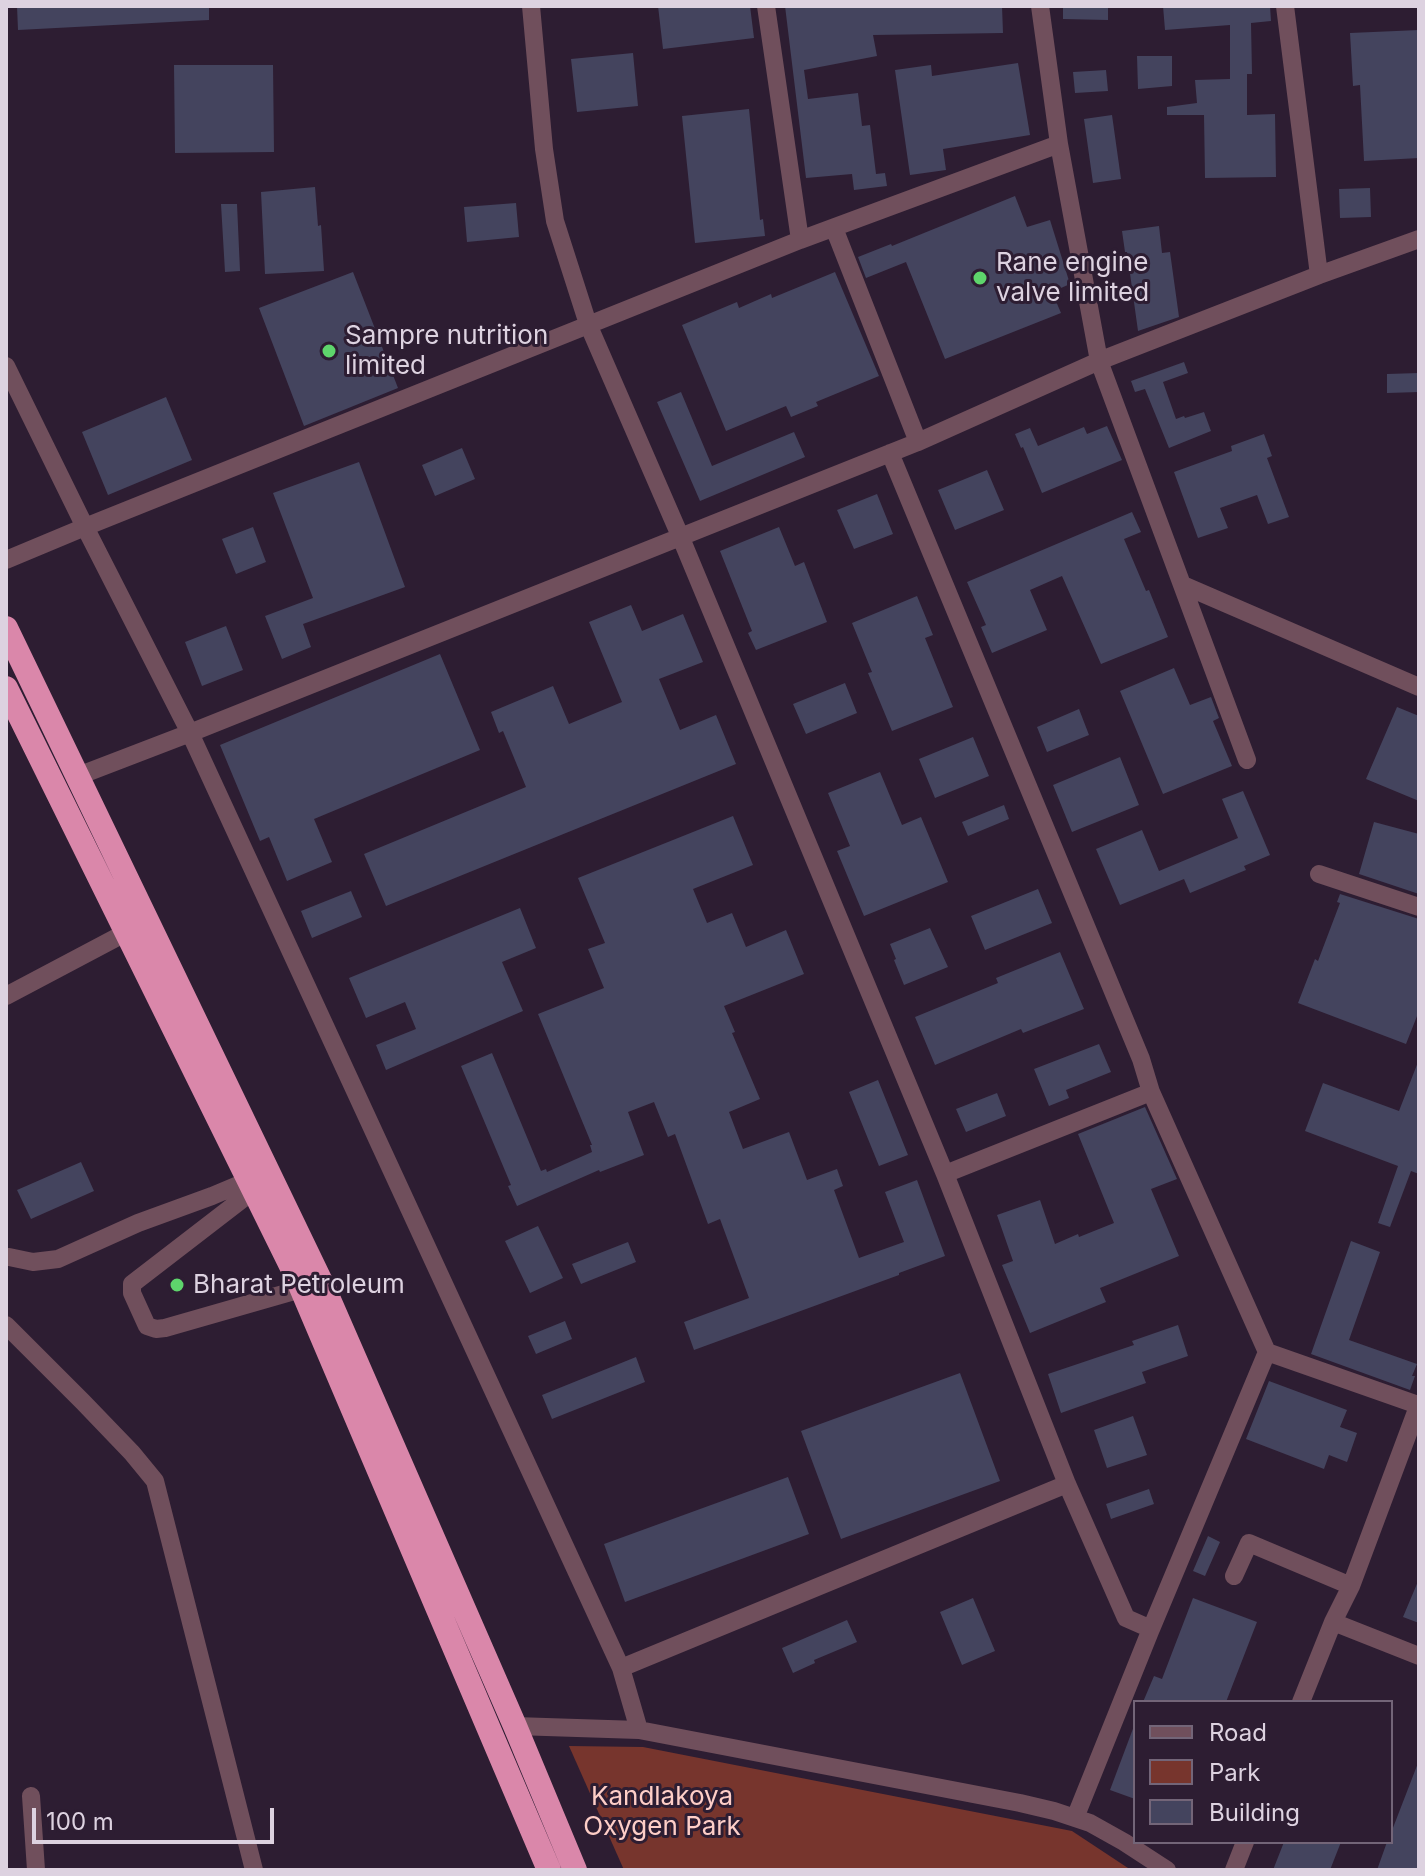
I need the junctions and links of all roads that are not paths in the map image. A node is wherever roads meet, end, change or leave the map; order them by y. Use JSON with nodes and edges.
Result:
{"nodes":[{"id":1,"x":531,"y":6,"type":"edge"},
{"id":2,"x":766,"y":6,"type":"edge"},
{"id":3,"x":1040,"y":6,"type":"edge"},
{"id":4,"x":1285,"y":6,"type":"edge"},
{"id":5,"x":1059,"y":144,"type":"junction"},
{"id":6,"x":834,"y":228,"type":"junction"},
{"id":7,"x":1419,"y":239,"type":"edge"},
{"id":8,"x":800,"y":240,"type":"junction"},
{"id":9,"x":1319,"y":275,"type":"junction"},
{"id":10,"x":588,"y":324,"type":"junction"},
{"id":11,"x":1099,"y":361,"type":"junction"},
{"id":12,"x":6,"y":366,"type":"edge"},
{"id":13,"x":918,"y":442,"type":"junction"},
{"id":14,"x":890,"y":453,"type":"junction"},
{"id":15,"x":85,"y":527,"type":"junction"},
{"id":16,"x":681,"y":538,"type":"junction"},
{"id":17,"x":6,"y":560,"type":"edge"},
{"id":18,"x":1183,"y":585,"type":"junction"},
{"id":19,"x":6,"y":628,"type":"edge"},
{"id":20,"x":1419,"y":687,"type":"edge"},
{"id":21,"x":6,"y":688,"type":"edge"},
{"id":22,"x":190,"y":733,"type":"junction"},
{"id":23,"x":1247,"y":760,"type":"dead end"},
{"id":24,"x":78,"y":776,"type":"junction"},
{"id":25,"x":1319,"y":874,"type":"dead end"},
{"id":26,"x":1419,"y":907,"type":"edge"},
{"id":27,"x":127,"y":932,"type":"junction"},
{"id":28,"x":6,"y":996,"type":"edge"},
{"id":29,"x":1151,"y":1092,"type":"junction"},
{"id":30,"x":945,"y":1174,"type":"junction"},
{"id":31,"x":252,"y":1185,"type":"junction"},
{"id":32,"x":9,"y":1257,"type":"dead end"},
{"id":33,"x":301,"y":1289,"type":"junction"},
{"id":34,"x":6,"y":1325,"type":"edge"},
{"id":35,"x":1267,"y":1352,"type":"junction"},
{"id":36,"x":1419,"y":1404,"type":"edge"},
{"id":37,"x":1067,"y":1484,"type":"junction"},
{"id":38,"x":1234,"y":1576,"type":"dead end"},
{"id":39,"x":1351,"y":1586,"type":"junction"},
{"id":40,"x":1333,"y":1622,"type":"junction"},
{"id":41,"x":1151,"y":1629,"type":"junction"},
{"id":42,"x":1419,"y":1656,"type":"edge"},
{"id":43,"x":621,"y":1668,"type":"junction"},
{"id":44,"x":1302,"y":1700,"type":"edge"},
{"id":45,"x":515,"y":1726,"type":"junction"},
{"id":46,"x":639,"y":1730,"type":"junction"},
{"id":47,"x":31,"y":1796,"type":"dead end"},
{"id":48,"x":1075,"y":1818,"type":"junction"},
{"id":49,"x":1244,"y":1844,"type":"edge"},
{"id":50,"x":36,"y":1870,"type":"edge"},
{"id":51,"x":254,"y":1870,"type":"edge"},
{"id":52,"x":549,"y":1870,"type":"edge"},
{"id":53,"x":575,"y":1870,"type":"edge"},
{"id":54,"x":1167,"y":1870,"type":"edge"},
{"id":55,"x":1234,"y":1870,"type":"edge"}],
"edges":[{"from":1,"to":10,"type":"street"},
{"from":2,"to":8,"type":"street"},
{"from":3,"to":5,"type":"street"},
{"from":4,"to":9,"type":"street"},
{"from":5,"to":6,"type":"street"},
{"from":5,"to":11,"type":"street"},
{"from":6,"to":8,"type":"street"},
{"from":6,"to":13,"type":"street"},
{"from":7,"to":9,"type":"street"},
{"from":8,"to":10,"type":"street"},
{"from":9,"to":11,"type":"street"},
{"from":10,"to":15,"type":"street"},
{"from":10,"to":16,"type":"street"},
{"from":11,"to":13,"type":"street"},
{"from":11,"to":18,"type":"street"},
{"from":12,"to":15,"type":"street"},
{"from":13,"to":14,"type":"street"},
{"from":14,"to":16,"type":"street"},
{"from":14,"to":29,"type":"street"},
{"from":15,"to":17,"type":"street"},
{"from":15,"to":22,"type":"street"},
{"from":16,"to":22,"type":"street"},
{"from":16,"to":30,"type":"street"},
{"from":18,"to":20,"type":"street"},
{"from":18,"to":23,"type":"street"},
{"from":19,"to":24,"type":"highway"},
{"from":21,"to":27,"type":"highway"},
{"from":22,"to":24,"type":"street"},
{"from":22,"to":43,"type":"street"},
{"from":24,"to":45,"type":"highway"},
{"from":25,"to":26,"type":"street"},
{"from":27,"to":28,"type":"street"},
{"from":27,"to":31,"type":"highway"},
{"from":29,"to":30,"type":"street"},
{"from":29,"to":35,"type":"street"},
{"from":30,"to":37,"type":"street"},
{"from":31,"to":32,"type":"street"},
{"from":31,"to":33,"type":"highway"},
{"from":31,"to":33,"type":"street"},
{"from":33,"to":52,"type":"highway"},
{"from":34,"to":51,"type":"street"},
{"from":35,"to":36,"type":"street"},
{"from":35,"to":41,"type":"street"},
{"from":36,"to":39,"type":"street"},
{"from":37,"to":41,"type":"street"},
{"from":37,"to":43,"type":"street"},
{"from":38,"to":39,"type":"street"},
{"from":39,"to":40,"type":"street"},
{"from":40,"to":42,"type":"street"},
{"from":40,"to":44,"type":"street"},
{"from":41,"to":48,"type":"street"},
{"from":43,"to":46,"type":"street"},
{"from":45,"to":46,"type":"street"},
{"from":45,"to":53,"type":"highway"},
{"from":46,"to":48,"type":"street"},
{"from":47,"to":50,"type":"street"},
{"from":48,"to":54,"type":"street"},
{"from":49,"to":55,"type":"street"}]}
